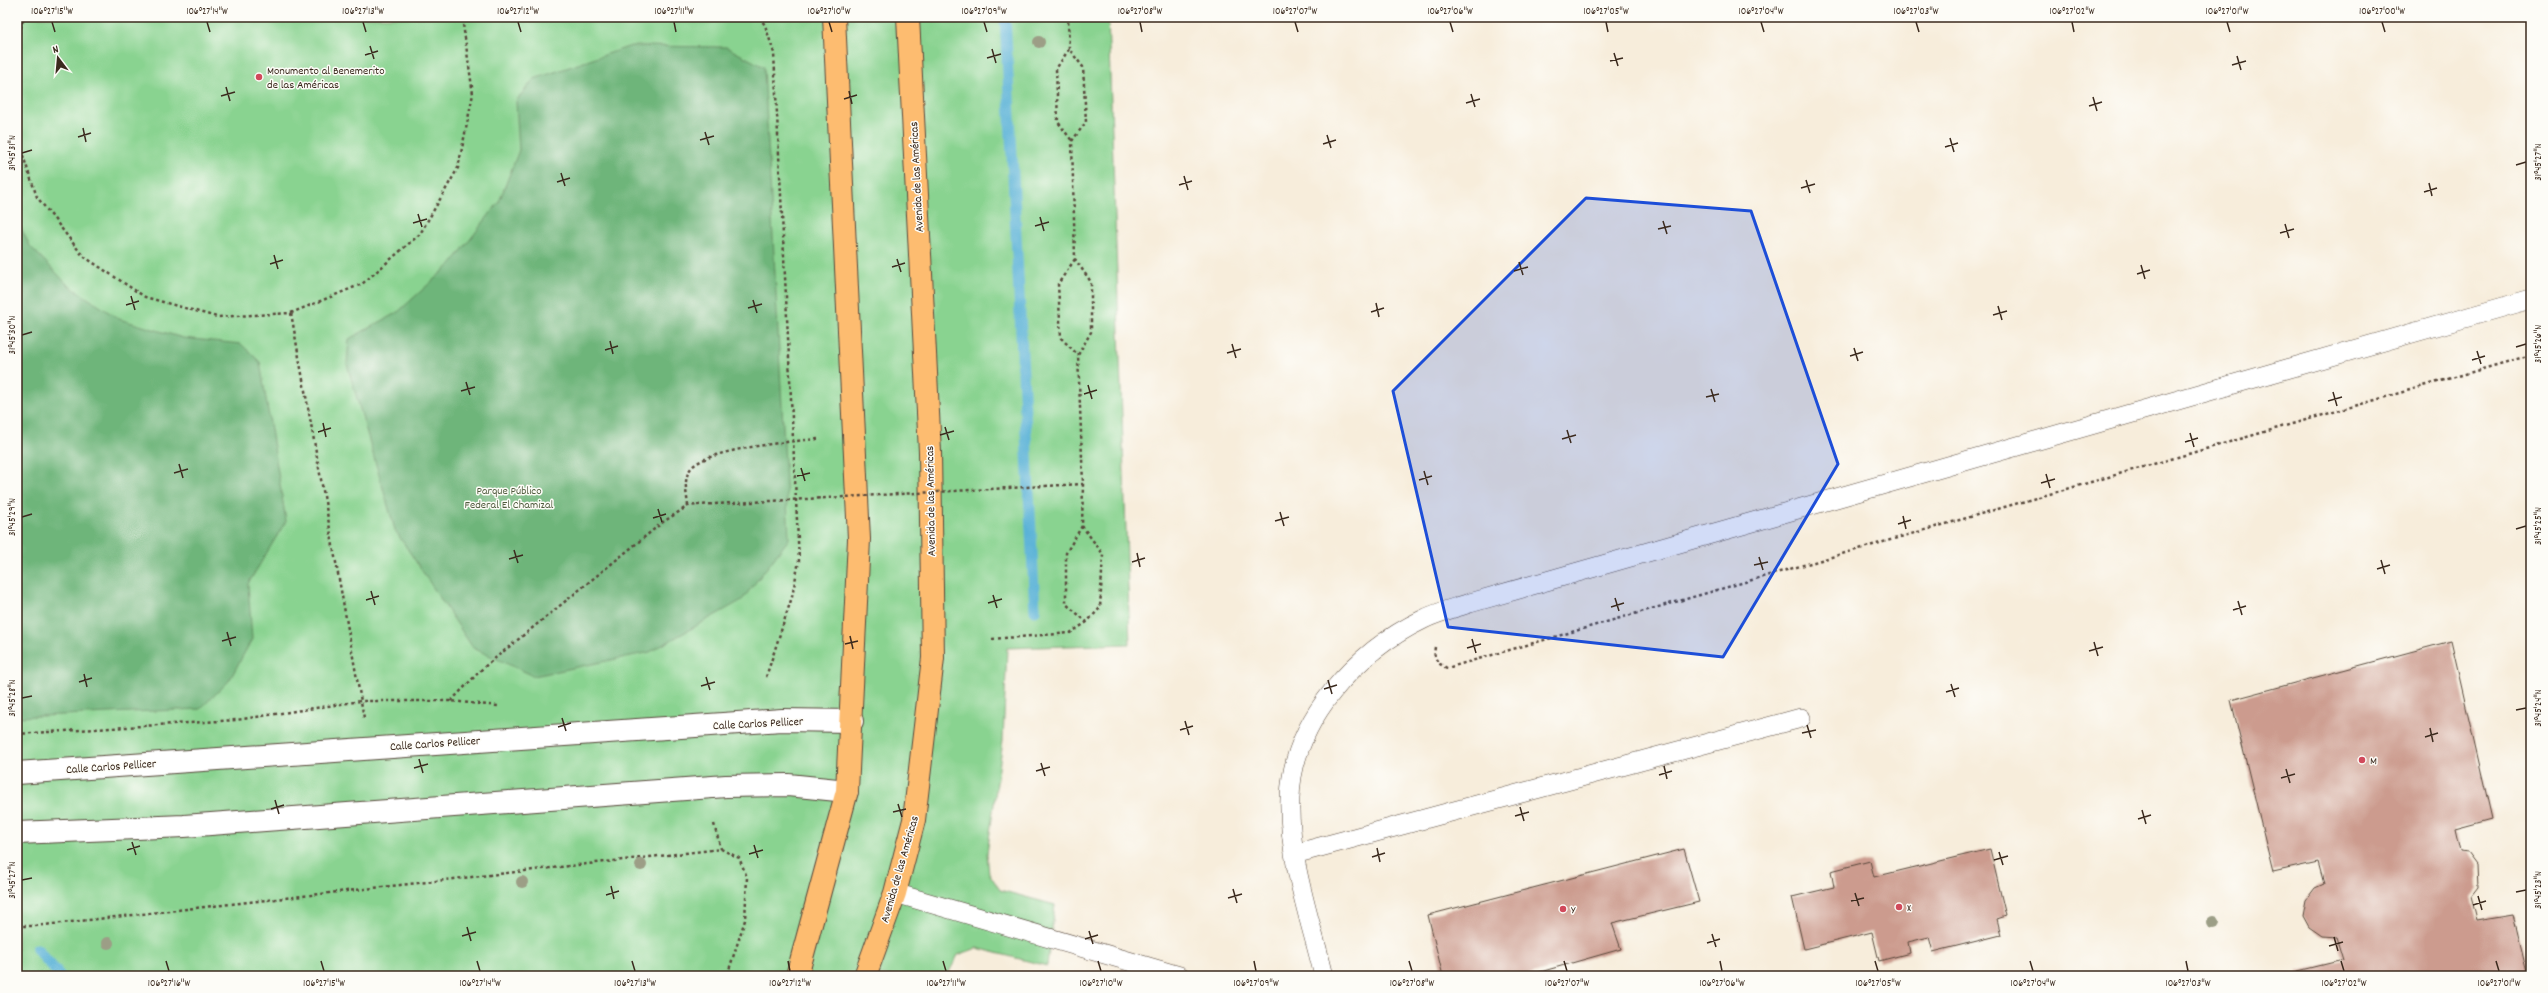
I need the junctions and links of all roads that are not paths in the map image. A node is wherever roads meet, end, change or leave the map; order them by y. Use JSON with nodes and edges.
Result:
{"nodes":[{"id":1,"x":834,"y":17,"type":"edge"},
{"id":2,"x":908,"y":17,"type":"edge"},
{"id":3,"x":2531,"y":299,"type":"edge"},
{"id":4,"x":1801,"y":718,"type":"dead end"},
{"id":5,"x":852,"y":721,"type":"junction"},
{"id":6,"x":17,"y":773,"type":"edge"},
{"id":7,"x":847,"y":791,"type":"junction"},
{"id":8,"x":17,"y":833,"type":"edge"},
{"id":9,"x":1294,"y":854,"type":"junction"},
{"id":10,"x":895,"y":893,"type":"junction"},
{"id":11,"x":797,"y":976,"type":"edge"},
{"id":12,"x":865,"y":976,"type":"edge"},
{"id":13,"x":1180,"y":976,"type":"edge"},
{"id":14,"x":1324,"y":976,"type":"edge"}],
"edges":[{"from":1,"to":5,"type":"highway"},
{"from":2,"to":10,"type":"highway","name":"Avenida de las Américas"},
{"from":3,"to":9,"type":"lane"},
{"from":4,"to":9,"type":"lane"},
{"from":5,"to":6,"type":"street","name":"Calle Carlos Pellicer"},
{"from":5,"to":7,"type":"highway"},
{"from":7,"to":8,"type":"street"},
{"from":7,"to":11,"type":"highway"},
{"from":9,"to":14,"type":"lane"},
{"from":10,"to":12,"type":"highway","name":"Avenida de las Américas"},
{"from":10,"to":13,"type":"lane"}]}
